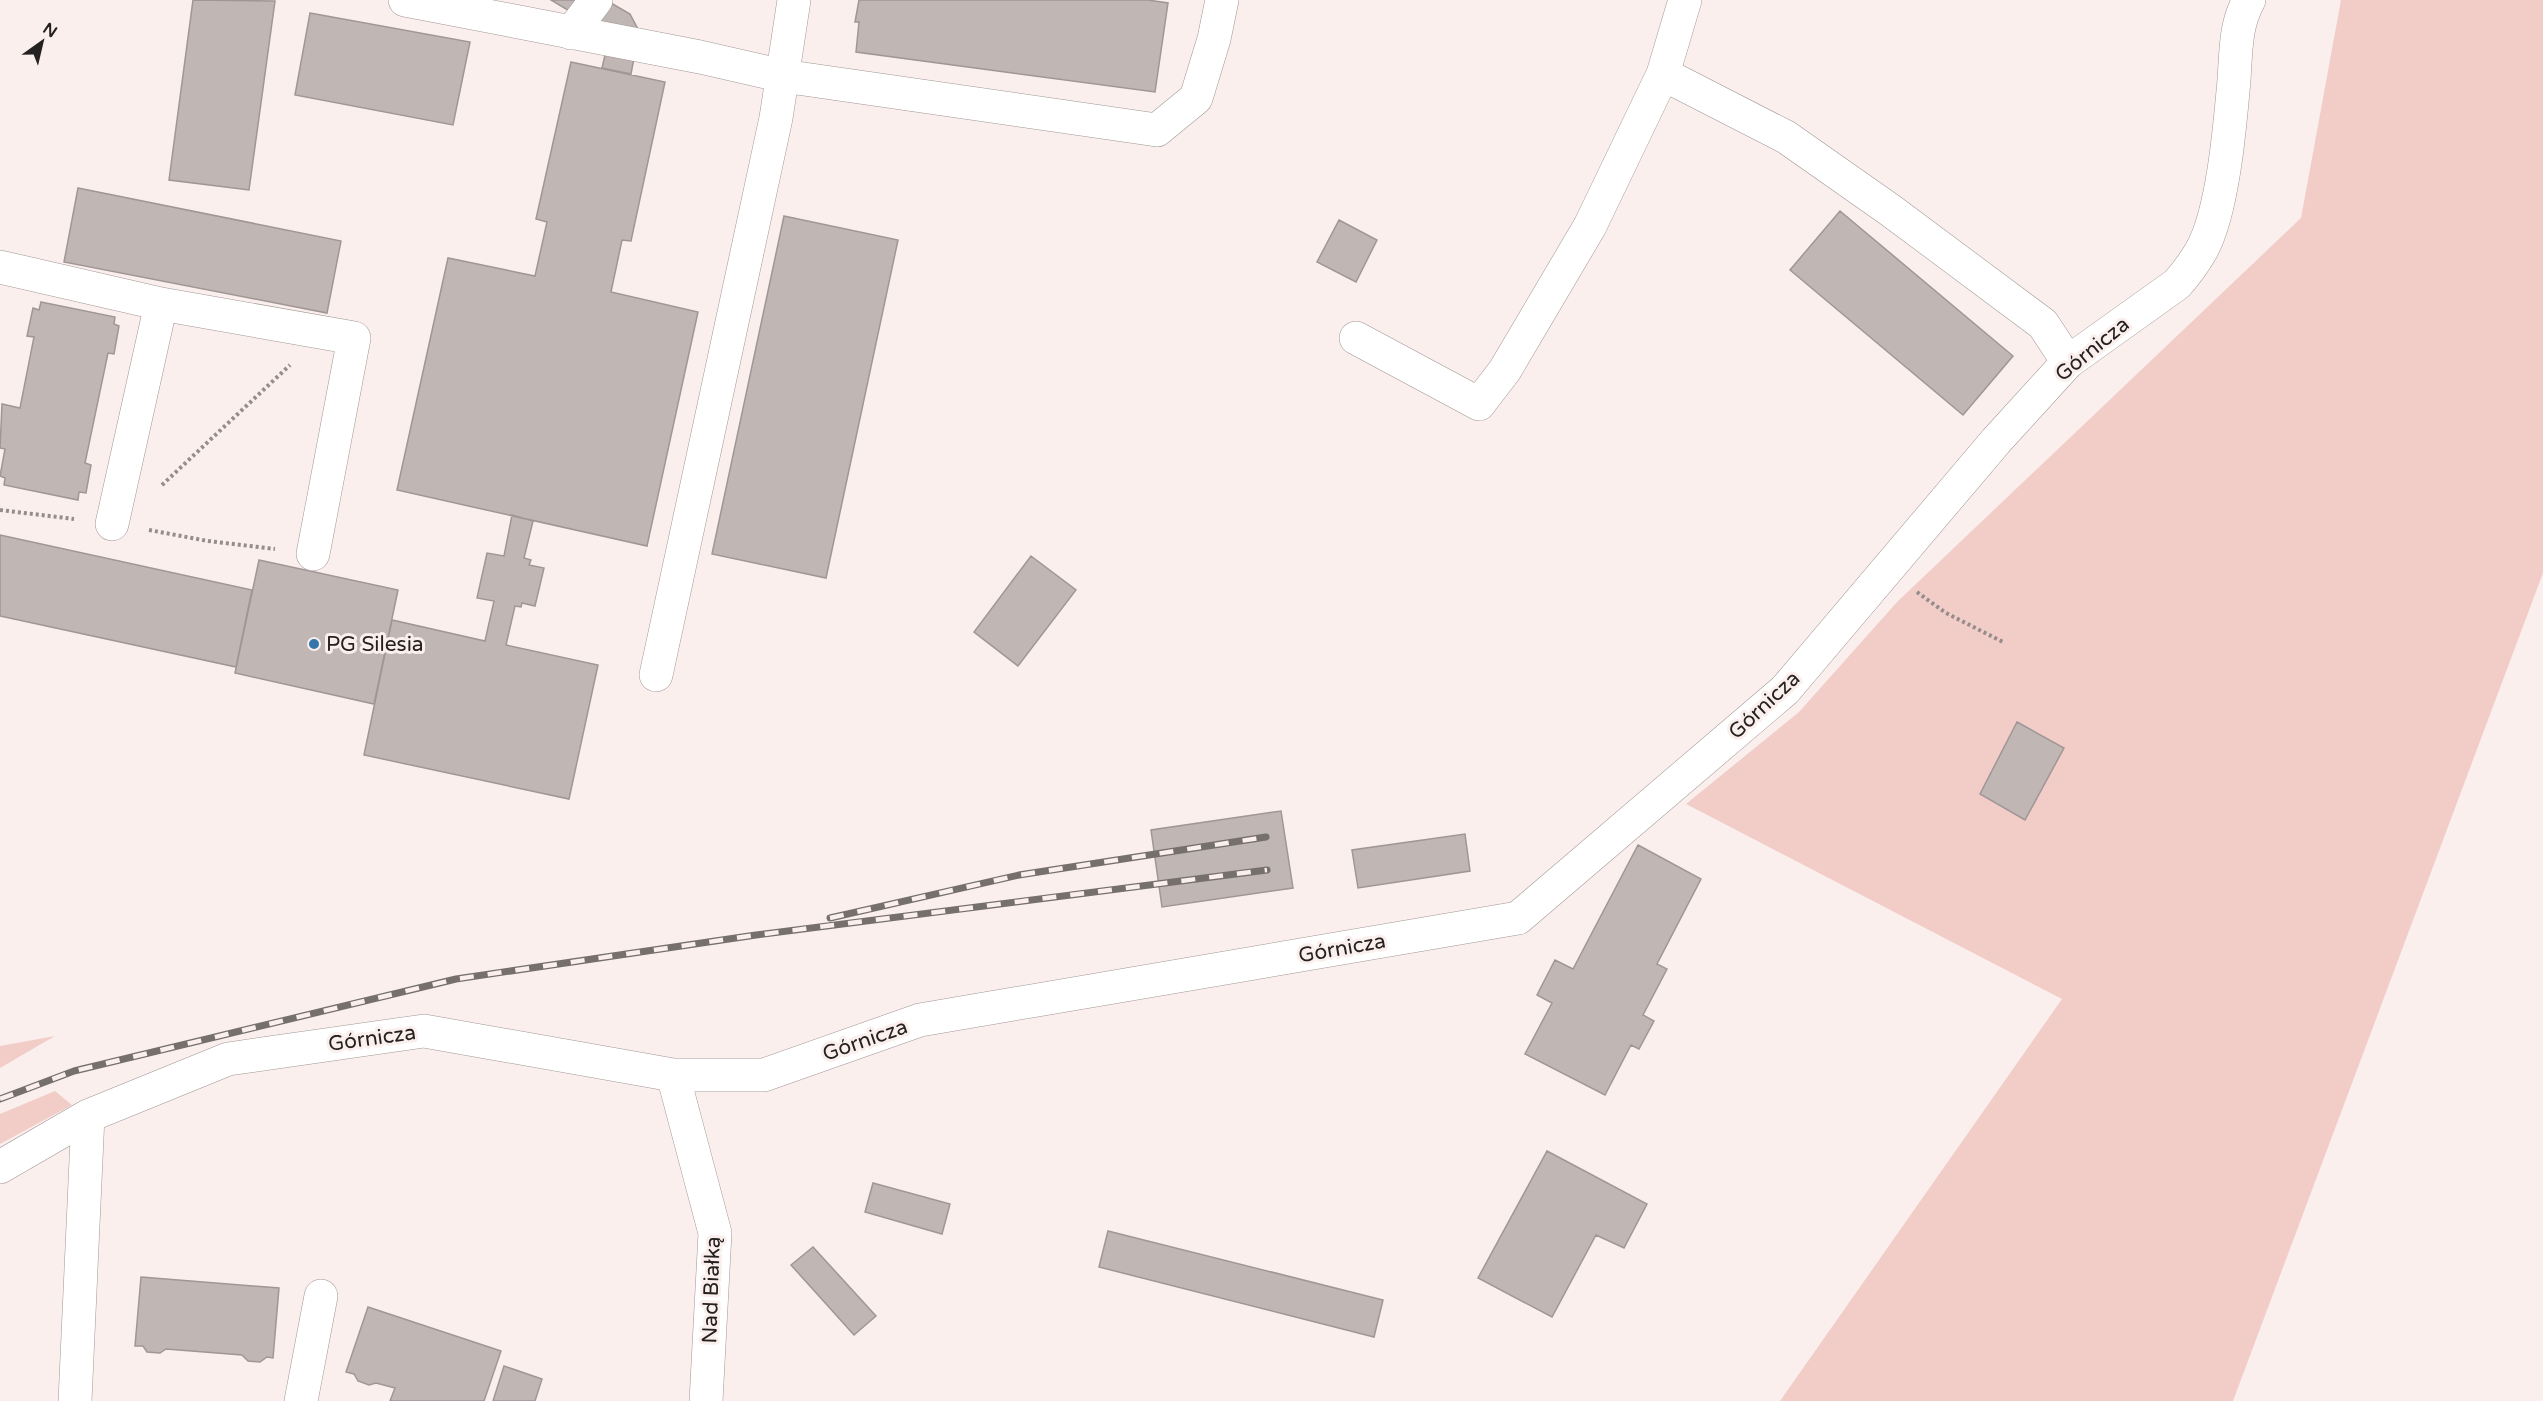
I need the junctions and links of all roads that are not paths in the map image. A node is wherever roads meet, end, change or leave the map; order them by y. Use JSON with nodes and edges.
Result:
{"nodes":[{"id":1,"x":405,"y":0,"type":"edge"},
{"id":2,"x":596,"y":0,"type":"edge"},
{"id":3,"x":794,"y":0,"type":"edge"},
{"id":4,"x":1222,"y":0,"type":"edge"},
{"id":5,"x":1685,"y":0,"type":"edge"},
{"id":6,"x":2247,"y":3,"type":"edge"},
{"id":7,"x":571,"y":33,"type":"junction"},
{"id":8,"x":1663,"y":74,"type":"junction"},
{"id":9,"x":783,"y":76,"type":"junction"},
{"id":10,"x":0,"y":267,"type":"edge"},
{"id":11,"x":161,"y":304,"type":"junction"},
{"id":12,"x":1356,"y":338,"type":"dead end"},
{"id":13,"x":2068,"y":362,"type":"junction"},
{"id":14,"x":112,"y":524,"type":"road end"},
{"id":15,"x":313,"y":554,"type":"road end"},
{"id":16,"x":656,"y":675,"type":"dead end"},
{"id":17,"x":673,"y":1075,"type":"junction"},
{"id":18,"x":88,"y":1116,"type":"junction"},
{"id":19,"x":0,"y":1167,"type":"edge"},
{"id":20,"x":321,"y":1296,"type":"dead end"},
{"id":21,"x":75,"y":1401,"type":"edge"},
{"id":22,"x":301,"y":1401,"type":"edge"},
{"id":23,"x":706,"y":1401,"type":"edge"}],
"edges":[{"from":1,"to":7,"type":"lane"},
{"from":2,"to":7,"type":"lane"},
{"from":3,"to":9,"type":"lane"},
{"from":4,"to":9,"type":"lane"},
{"from":5,"to":8,"type":"lane"},
{"from":6,"to":13,"type":"lane","name":"Górnicza"},
{"from":7,"to":9,"type":"lane"},
{"from":8,"to":12,"type":"lane"},
{"from":8,"to":13,"type":"lane"},
{"from":9,"to":16,"type":"lane"},
{"from":10,"to":11,"type":"lane"},
{"from":11,"to":14,"type":"lane"},
{"from":11,"to":15,"type":"lane"},
{"from":13,"to":17,"type":"lane","name":"Górnicza"},
{"from":17,"to":18,"type":"lane","name":"Górnicza"},
{"from":17,"to":23,"type":"lane","name":"Nad Białką"},
{"from":18,"to":19,"type":"lane","name":"Górnicza"},
{"from":18,"to":21,"type":"lane"},
{"from":20,"to":22,"type":"lane"}]}
